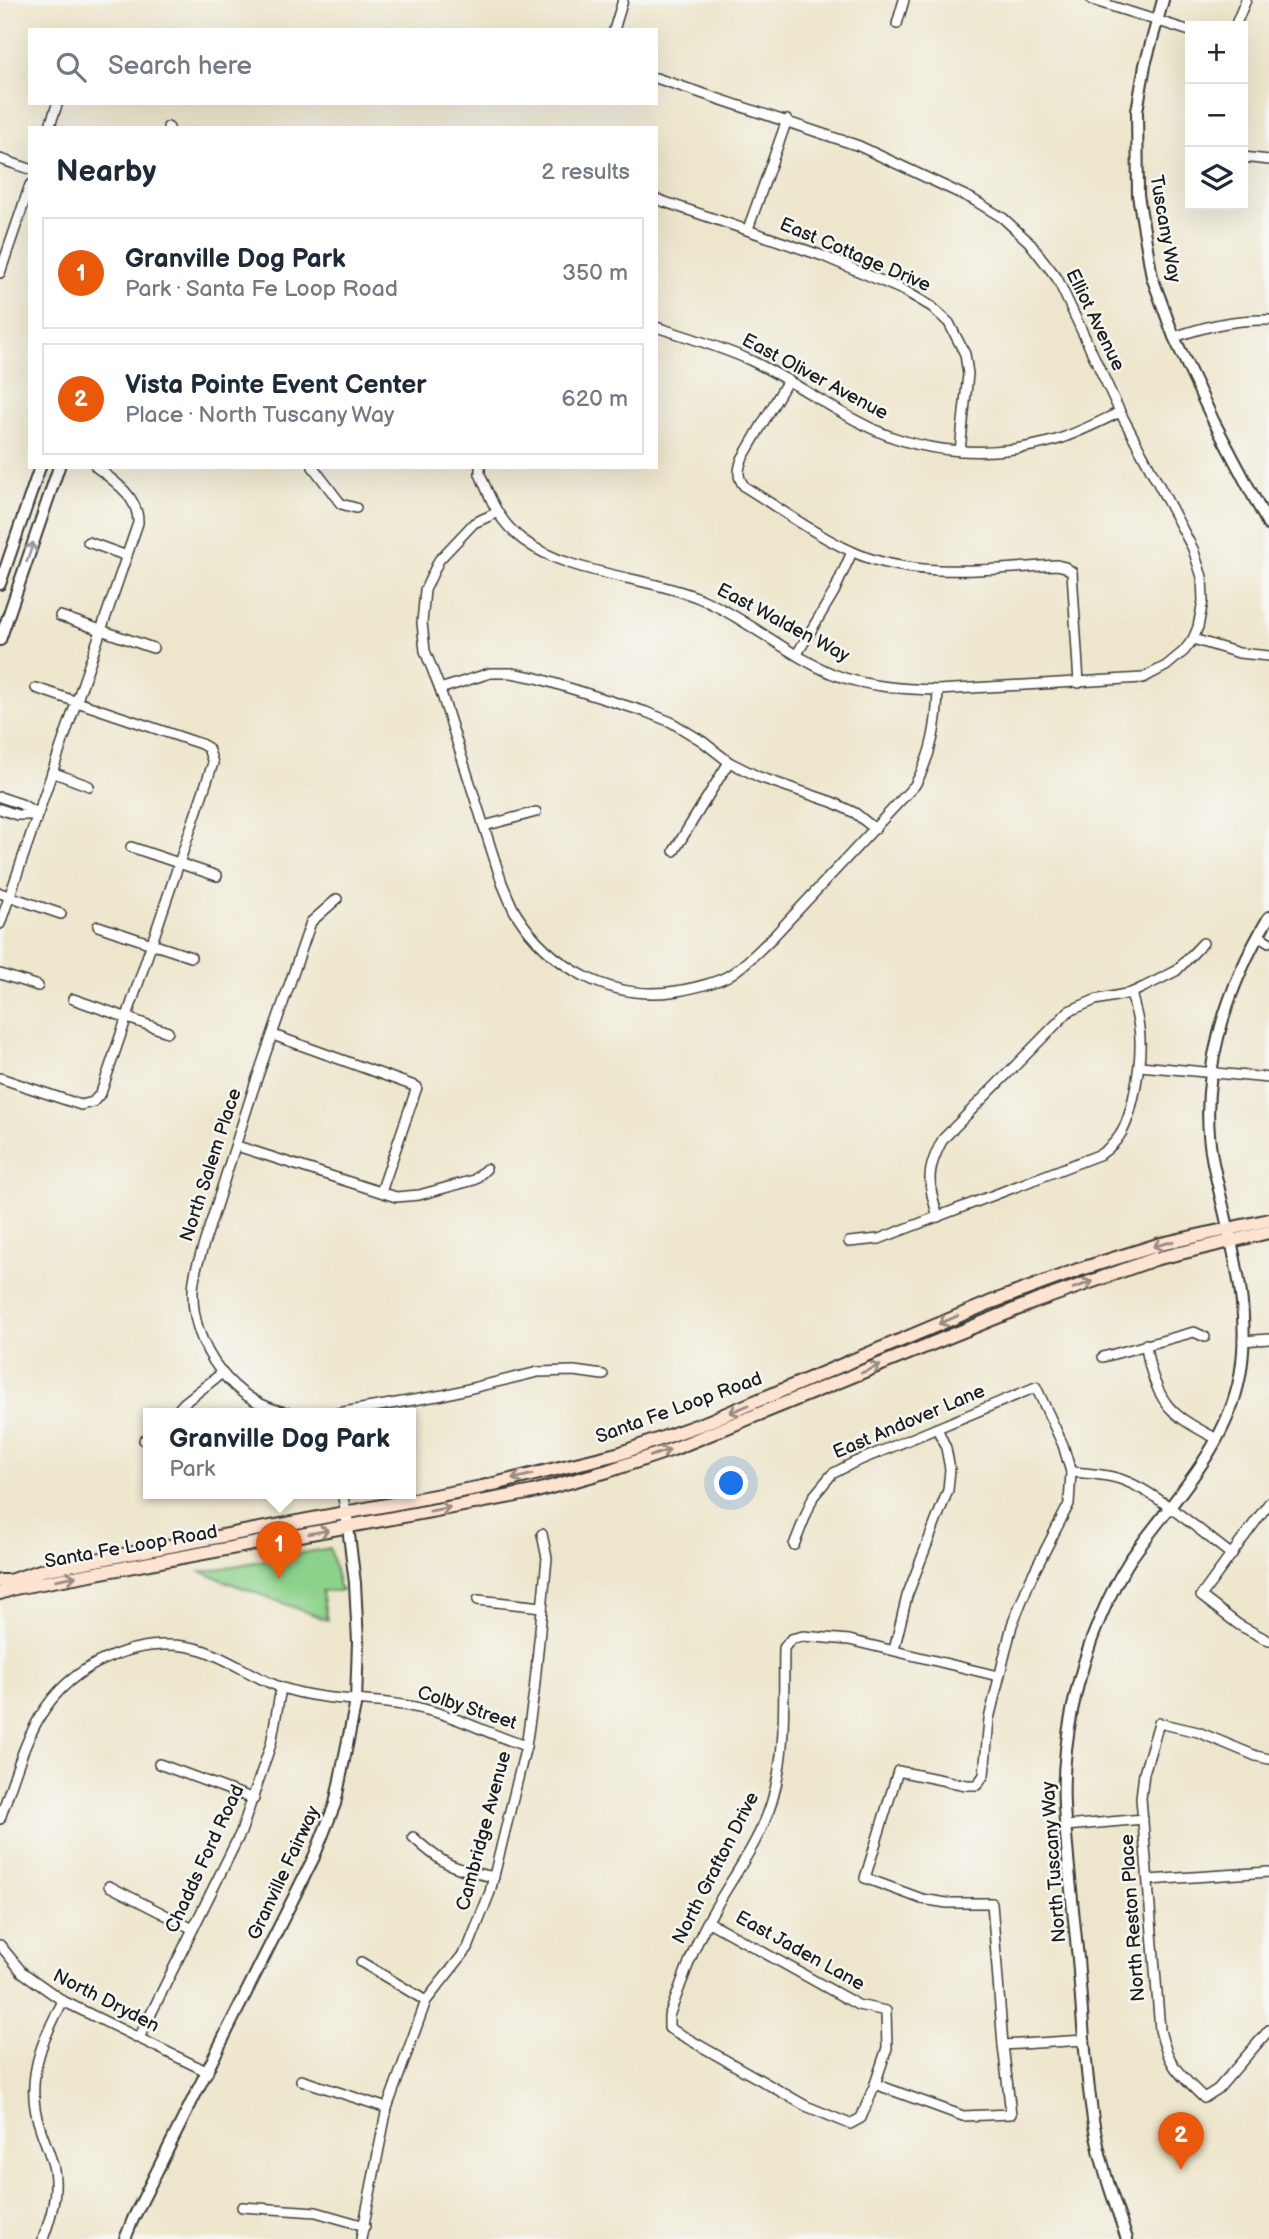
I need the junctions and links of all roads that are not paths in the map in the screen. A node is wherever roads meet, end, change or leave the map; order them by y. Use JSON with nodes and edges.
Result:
{"nodes":[{"id":1,"x":623,"y":0,"type":"edge"},
{"id":2,"x":904,"y":0,"type":"edge"},
{"id":3,"x":1092,"y":0,"type":"edge"},
{"id":4,"x":1163,"y":0,"type":"edge"},
{"id":5,"x":1246,"y":0,"type":"edge"},
{"id":6,"x":1157,"y":19,"type":"junction"},
{"id":7,"x":1237,"y":21,"type":"edge"},
{"id":8,"x":897,"y":24,"type":"dead end"},
{"id":9,"x":615,"y":28,"type":"edge"},
{"id":10,"x":1185,"y":29,"type":"edge"},
{"id":11,"x":658,"y":79,"type":"edge"},
{"id":12,"x":57,"y":105,"type":"edge"},
{"id":13,"x":786,"y":120,"type":"junction"},
{"id":14,"x":50,"y":126,"type":"edge"},
{"id":15,"x":1248,"y":158,"type":"edge"},
{"id":16,"x":0,"y":159,"type":"edge"},
{"id":17,"x":1269,"y":160,"type":"edge"},
{"id":18,"x":28,"y":168,"type":"edge"},
{"id":19,"x":28,"y":191,"type":"edge"},
{"id":20,"x":658,"y":200,"type":"edge"},
{"id":21,"x":748,"y":229,"type":"junction"},
{"id":22,"x":0,"y":274,"type":"edge"},
{"id":23,"x":1269,"y":320,"type":"edge"},
{"id":24,"x":658,"y":328,"type":"edge"},
{"id":25,"x":1174,"y":337,"type":"junction"},
{"id":26,"x":788,"y":380,"type":"junction"},
{"id":27,"x":1120,"y":412,"type":"junction"},
{"id":28,"x":960,"y":451,"type":"junction"},
{"id":29,"x":39,"y":469,"type":"edge"},
{"id":30,"x":59,"y":469,"type":"edge"},
{"id":31,"x":98,"y":469,"type":"edge"},
{"id":32,"x":315,"y":469,"type":"edge"},
{"id":33,"x":480,"y":469,"type":"edge"},
{"id":34,"x":356,"y":508,"type":"dead end"},
{"id":35,"x":496,"y":513,"type":"junction"},
{"id":36,"x":1269,"y":526,"type":"edge"},
{"id":37,"x":88,"y":542,"type":"dead end"},
{"id":38,"x":852,"y":552,"type":"junction"},
{"id":39,"x":127,"y":556,"type":"junction"},
{"id":40,"x":0,"y":584,"type":"edge"},
{"id":41,"x":60,"y":616,"type":"dead end"},
{"id":42,"x":101,"y":631,"type":"junction"},
{"id":43,"x":1193,"y":639,"type":"junction"},
{"id":44,"x":0,"y":640,"type":"edge"},
{"id":45,"x":153,"y":648,"type":"dead end"},
{"id":46,"x":797,"y":654,"type":"junction"},
{"id":47,"x":1269,"y":656,"type":"edge"},
{"id":48,"x":1079,"y":683,"type":"junction"},
{"id":49,"x":36,"y":688,"type":"dead end"},
{"id":50,"x":440,"y":689,"type":"junction"},
{"id":51,"x":938,"y":690,"type":"junction"},
{"id":52,"x":77,"y":702,"type":"junction"},
{"id":53,"x":729,"y":762,"type":"junction"},
{"id":54,"x":52,"y":772,"type":"junction"},
{"id":55,"x":89,"y":786,"type":"dead end"},
{"id":56,"x":0,"y":797,"type":"edge"},
{"id":57,"x":0,"y":809,"type":"edge"},
{"id":58,"x":536,"y":812,"type":"dead end"},
{"id":59,"x":37,"y":814,"type":"junction"},
{"id":60,"x":484,"y":826,"type":"junction"},
{"id":61,"x":875,"y":829,"type":"junction"},
{"id":62,"x":131,"y":847,"type":"dead end"},
{"id":63,"x":674,"y":851,"type":"dead end"},
{"id":64,"x":180,"y":863,"type":"junction"},
{"id":65,"x":218,"y":876,"type":"dead end"},
{"id":66,"x":5,"y":894,"type":"edge"},
{"id":67,"x":337,"y":899,"type":"dead end"},
{"id":68,"x":61,"y":914,"type":"dead end"},
{"id":69,"x":1269,"y":917,"type":"edge"},
{"id":70,"x":0,"y":924,"type":"edge"},
{"id":71,"x":98,"y":926,"type":"dead end"},
{"id":72,"x":1264,"y":939,"type":"edge"},
{"id":73,"x":1203,"y":943,"type":"dead end"},
{"id":74,"x":151,"y":944,"type":"junction"},
{"id":75,"x":191,"y":957,"type":"dead end"},
{"id":76,"x":0,"y":974,"type":"edge"},
{"id":77,"x":38,"y":986,"type":"dead end"},
{"id":78,"x":1131,"y":993,"type":"junction"},
{"id":79,"x":73,"y":999,"type":"dead end"},
{"id":80,"x":128,"y":1017,"type":"junction"},
{"id":81,"x":168,"y":1032,"type":"dead end"},
{"id":82,"x":273,"y":1035,"type":"junction"},
{"id":83,"x":1140,"y":1066,"type":"junction"},
{"id":84,"x":1212,"y":1074,"type":"junction"},
{"id":85,"x":0,"y":1077,"type":"edge"},
{"id":86,"x":1269,"y":1079,"type":"edge"},
{"id":87,"x":237,"y":1146,"type":"junction"},
{"id":88,"x":486,"y":1169,"type":"dead end"},
{"id":89,"x":381,"y":1192,"type":"junction"},
{"id":90,"x":938,"y":1217,"type":"junction"},
{"id":91,"x":1269,"y":1220,"type":"edge"},
{"id":92,"x":1269,"y":1232,"type":"edge"},
{"id":93,"x":1230,"y":1234,"type":"junction"},
{"id":94,"x":849,"y":1242,"type":"dead end"},
{"id":95,"x":1205,"y":1337,"type":"dead end"},
{"id":96,"x":1269,"y":1339,"type":"edge"},
{"id":97,"x":1243,"y":1341,"type":"junction"},
{"id":98,"x":1146,"y":1344,"type":"junction"},
{"id":99,"x":1103,"y":1357,"type":"dead end"},
{"id":100,"x":222,"y":1373,"type":"junction"},
{"id":101,"x":603,"y":1375,"type":"dead end"},
{"id":102,"x":180,"y":1408,"type":"edge"},
{"id":103,"x":272,"y":1408,"type":"edge"},
{"id":104,"x":367,"y":1408,"type":"edge"},
{"id":105,"x":937,"y":1428,"type":"junction"},
{"id":106,"x":1217,"y":1439,"type":"junction"},
{"id":107,"x":1072,"y":1472,"type":"junction"},
{"id":108,"x":343,"y":1499,"type":"edge"},
{"id":109,"x":1169,"y":1508,"type":"junction"},
{"id":110,"x":1267,"y":1509,"type":"edge"},
{"id":111,"x":346,"y":1512,"type":"junction"},
{"id":112,"x":349,"y":1526,"type":"junction"},
{"id":113,"x":542,"y":1534,"type":"dead end"},
{"id":114,"x":794,"y":1545,"type":"dead end"},
{"id":115,"x":1232,"y":1555,"type":"junction"},
{"id":116,"x":0,"y":1581,"type":"edge"},
{"id":117,"x":0,"y":1593,"type":"edge"},
{"id":118,"x":478,"y":1600,"type":"dead end"},
{"id":119,"x":542,"y":1607,"type":"junction"},
{"id":120,"x":1269,"y":1641,"type":"edge"},
{"id":121,"x":894,"y":1650,"type":"junction"},
{"id":122,"x":998,"y":1676,"type":"junction"},
{"id":123,"x":281,"y":1688,"type":"junction"},
{"id":124,"x":356,"y":1701,"type":"junction"},
{"id":125,"x":526,"y":1745,"type":"junction"},
{"id":126,"x":1269,"y":1759,"type":"edge"},
{"id":127,"x":159,"y":1764,"type":"dead end"},
{"id":128,"x":254,"y":1799,"type":"junction"},
{"id":129,"x":0,"y":1819,"type":"edge"},
{"id":130,"x":1143,"y":1819,"type":"junction"},
{"id":131,"x":1066,"y":1826,"type":"junction"},
{"id":132,"x":413,"y":1836,"type":"dead end"},
{"id":133,"x":1269,"y":1872,"type":"edge"},
{"id":134,"x":494,"y":1877,"type":"junction"},
{"id":135,"x":1148,"y":1880,"type":"junction"},
{"id":136,"x":109,"y":1886,"type":"dead end"},
{"id":137,"x":708,"y":1921,"type":"junction"},
{"id":138,"x":193,"y":1929,"type":"junction"},
{"id":139,"x":0,"y":1945,"type":"edge"},
{"id":140,"x":361,"y":1962,"type":"dead end"},
{"id":141,"x":63,"y":2001,"type":"junction"},
{"id":142,"x":426,"y":2001,"type":"junction"},
{"id":143,"x":1269,"y":2030,"type":"edge"},
{"id":144,"x":139,"y":2038,"type":"junction"},
{"id":145,"x":1085,"y":2040,"type":"junction"},
{"id":146,"x":1003,"y":2045,"type":"junction"},
{"id":147,"x":208,"y":2072,"type":"junction"},
{"id":148,"x":301,"y":2080,"type":"dead end"},
{"id":149,"x":876,"y":2084,"type":"junction"},
{"id":150,"x":387,"y":2108,"type":"junction"},
{"id":151,"x":857,"y":2122,"type":"joint"},
{"id":152,"x":242,"y":2207,"type":"dead end"},
{"id":153,"x":365,"y":2226,"type":"junction"},
{"id":154,"x":43,"y":2239,"type":"edge"},
{"id":155,"x":125,"y":2239,"type":"edge"},
{"id":156,"x":361,"y":2239,"type":"edge"},
{"id":157,"x":1127,"y":2239,"type":"edge"}],
"edges":[{"from":1,"to":9,"type":"street"},
{"from":2,"to":8,"type":"street"},
{"from":3,"to":6,"type":"street"},
{"from":4,"to":6,"type":"street","name":"Tuscany Way"},
{"from":5,"to":7,"type":"street"},
{"from":6,"to":10,"type":"street"},
{"from":6,"to":25,"type":"street","name":"Tuscany Way"},
{"from":11,"to":13,"type":"street","name":"Elliot Avenue"},
{"from":12,"to":14,"type":"street"},
{"from":13,"to":21,"type":"street"},
{"from":13,"to":27,"type":"street","name":"Elliot Avenue"},
{"from":15,"to":17,"type":"street"},
{"from":16,"to":18,"type":"street"},
{"from":19,"to":22,"type":"street"},
{"from":20,"to":21,"type":"street","name":"East Cottage Drive"},
{"from":21,"to":28,"type":"street","name":"East Cottage Drive"},
{"from":23,"to":25,"type":"street"},
{"from":24,"to":26,"type":"street","name":"East Oliver Avenue"},
{"from":25,"to":36,"type":"street","name":"Tuscany Way"},
{"from":26,"to":28,"type":"street","name":"East Oliver Avenue"},
{"from":26,"to":38,"type":"street"},
{"from":27,"to":28,"type":"street","name":"East Oliver Avenue"},
{"from":27,"to":43,"type":"street","name":"Elliot Avenue"},
{"from":29,"to":40,"type":"street"},
{"from":44,"to":30,"type":"street","one_way":true},
{"from":31,"to":39,"type":"street"},
{"from":32,"to":34,"type":"street"},
{"from":33,"to":35,"type":"street","name":"East Walden Way"},
{"from":35,"to":46,"type":"street","name":"East Walden Way"},
{"from":35,"to":50,"type":"street"},
{"from":37,"to":39,"type":"street"},
{"from":38,"to":46,"type":"street"},
{"from":38,"to":48,"type":"street"},
{"from":39,"to":42,"type":"street"},
{"from":41,"to":42,"type":"street"},
{"from":42,"to":45,"type":"street"},
{"from":42,"to":52,"type":"street"},
{"from":43,"to":47,"type":"street"},
{"from":43,"to":48,"type":"street","name":"East Walden Way"},
{"from":46,"to":51,"type":"street","name":"East Walden Way"},
{"from":48,"to":51,"type":"street","name":"East Walden Way"},
{"from":49,"to":52,"type":"street"},
{"from":50,"to":53,"type":"street"},
{"from":50,"to":60,"type":"street"},
{"from":51,"to":61,"type":"street"},
{"from":52,"to":54,"type":"street"},
{"from":52,"to":64,"type":"street"},
{"from":53,"to":61,"type":"street"},
{"from":53,"to":63,"type":"street"},
{"from":54,"to":55,"type":"street"},
{"from":54,"to":59,"type":"street"},
{"from":56,"to":59,"type":"street"},
{"from":57,"to":59,"type":"street"},
{"from":58,"to":60,"type":"street"},
{"from":59,"to":66,"type":"street"},
{"from":60,"to":61,"type":"street"},
{"from":62,"to":64,"type":"street"},
{"from":64,"to":65,"type":"street"},
{"from":64,"to":74,"type":"street"},
{"from":66,"to":68,"type":"street"},
{"from":66,"to":70,"type":"street"},
{"from":67,"to":82,"type":"street","name":"North Salem Place"},
{"from":69,"to":72,"type":"street"},
{"from":71,"to":74,"type":"street"},
{"from":72,"to":84,"type":"street"},
{"from":73,"to":78,"type":"street"},
{"from":74,"to":75,"type":"street"},
{"from":74,"to":80,"type":"street"},
{"from":76,"to":77,"type":"street"},
{"from":78,"to":83,"type":"street"},
{"from":78,"to":90,"type":"street"},
{"from":79,"to":80,"type":"street"},
{"from":80,"to":81,"type":"street"},
{"from":80,"to":85,"type":"street"},
{"from":82,"to":87,"type":"street","name":"North Salem Place"},
{"from":82,"to":89,"type":"street"},
{"from":83,"to":84,"type":"street"},
{"from":83,"to":90,"type":"street"},
{"from":84,"to":86,"type":"street"},
{"from":84,"to":93,"type":"street"},
{"from":87,"to":89,"type":"street"},
{"from":87,"to":100,"type":"street","name":"North Salem Place"},
{"from":88,"to":89,"type":"street"},
{"from":90,"to":94,"type":"street"},
{"from":91,"to":93,"type":"main road","name":"Santa Fe Loop Road"},
{"from":92,"to":93,"type":"main road","name":"Santa Fe Loop Road"},
{"from":93,"to":97,"type":"street","name":"North Tuscany Way"},
{"from":93,"to":111,"type":"main road","name":"Santa Fe Loop Road","one_way":true},
{"from":112,"to":93,"type":"main road","name":"Santa Fe Loop Road","one_way":true},
{"from":95,"to":98,"type":"street"},
{"from":96,"to":97,"type":"street"},
{"from":97,"to":106,"type":"street","name":"North Tuscany Way"},
{"from":98,"to":99,"type":"street"},
{"from":98,"to":106,"type":"street"},
{"from":100,"to":102,"type":"street"},
{"from":100,"to":103,"type":"street","name":"North Salem Place"},
{"from":101,"to":104,"type":"street"},
{"from":105,"to":107,"type":"street","name":"East Andover Lane"},
{"from":105,"to":114,"type":"street","name":"East Andover Lane"},
{"from":105,"to":121,"type":"street"},
{"from":106,"to":109,"type":"street","name":"North Tuscany Way"},
{"from":107,"to":109,"type":"street"},
{"from":107,"to":122,"type":"street"},
{"from":108,"to":111,"type":"street","name":"Granville Fairway"},
{"from":109,"to":115,"type":"street"},
{"from":109,"to":131,"type":"street","name":"North Tuscany Way"},
{"from":110,"to":115,"type":"street"},
{"from":111,"to":112,"type":"street","name":"Granville Fairway"},
{"from":111,"to":116,"type":"main road","name":"Santa Fe Loop Road"},
{"from":117,"to":112,"type":"main road","name":"Santa Fe Loop Road","one_way":true},
{"from":112,"to":124,"type":"street","name":"Granville Fairway"},
{"from":113,"to":119,"type":"street","name":"Cambridge Avenue"},
{"from":115,"to":120,"type":"street"},
{"from":118,"to":119,"type":"street"},
{"from":119,"to":125,"type":"street","name":"Cambridge Avenue"},
{"from":121,"to":122,"type":"street"},
{"from":121,"to":137,"type":"street","name":"North Grafton Drive"},
{"from":122,"to":146,"type":"street"},
{"from":123,"to":124,"type":"street"},
{"from":123,"to":128,"type":"street","name":"Chadds Ford Road"},
{"from":123,"to":129,"type":"street"},
{"from":124,"to":125,"type":"street","name":"Colby Street"},
{"from":124,"to":147,"type":"street","name":"Granville Fairway"},
{"from":125,"to":134,"type":"street","name":"Cambridge Avenue"},
{"from":126,"to":130,"type":"street","name":"North Reston Place"},
{"from":127,"to":128,"type":"street"},
{"from":128,"to":138,"type":"street","name":"Chadds Ford Road"},
{"from":130,"to":131,"type":"street"},
{"from":130,"to":135,"type":"street","name":"North Reston Place"},
{"from":131,"to":145,"type":"street","name":"North Tuscany Way"},
{"from":132,"to":134,"type":"street"},
{"from":133,"to":135,"type":"street"},
{"from":134,"to":142,"type":"street","name":"Cambridge Avenue"},
{"from":135,"to":143,"type":"street","name":"North Reston Place"},
{"from":136,"to":138,"type":"street"},
{"from":137,"to":149,"type":"street","name":"East Jaden Lane"},
{"from":137,"to":151,"type":"street","name":"North Grafton Drive"},
{"from":138,"to":144,"type":"street","name":"Chadds Ford Road"},
{"from":139,"to":141,"type":"street","name":"North Dryden"},
{"from":140,"to":142,"type":"street"},
{"from":141,"to":144,"type":"street","name":"North Dryden"},
{"from":141,"to":154,"type":"street"},
{"from":142,"to":150,"type":"street","name":"Cambridge Avenue"},
{"from":144,"to":147,"type":"street","name":"North Dryden"},
{"from":145,"to":146,"type":"street"},
{"from":145,"to":157,"type":"street","name":"North Tuscany Way"},
{"from":146,"to":149,"type":"street"},
{"from":147,"to":155,"type":"street","name":"Granville Fairway"},
{"from":148,"to":150,"type":"street"},
{"from":149,"to":151,"type":"street","name":"East Jaden Lane"},
{"from":150,"to":153,"type":"street","name":"Cambridge Avenue"},
{"from":152,"to":153,"type":"street"},
{"from":153,"to":156,"type":"street","name":"Cambridge Avenue"}]}
